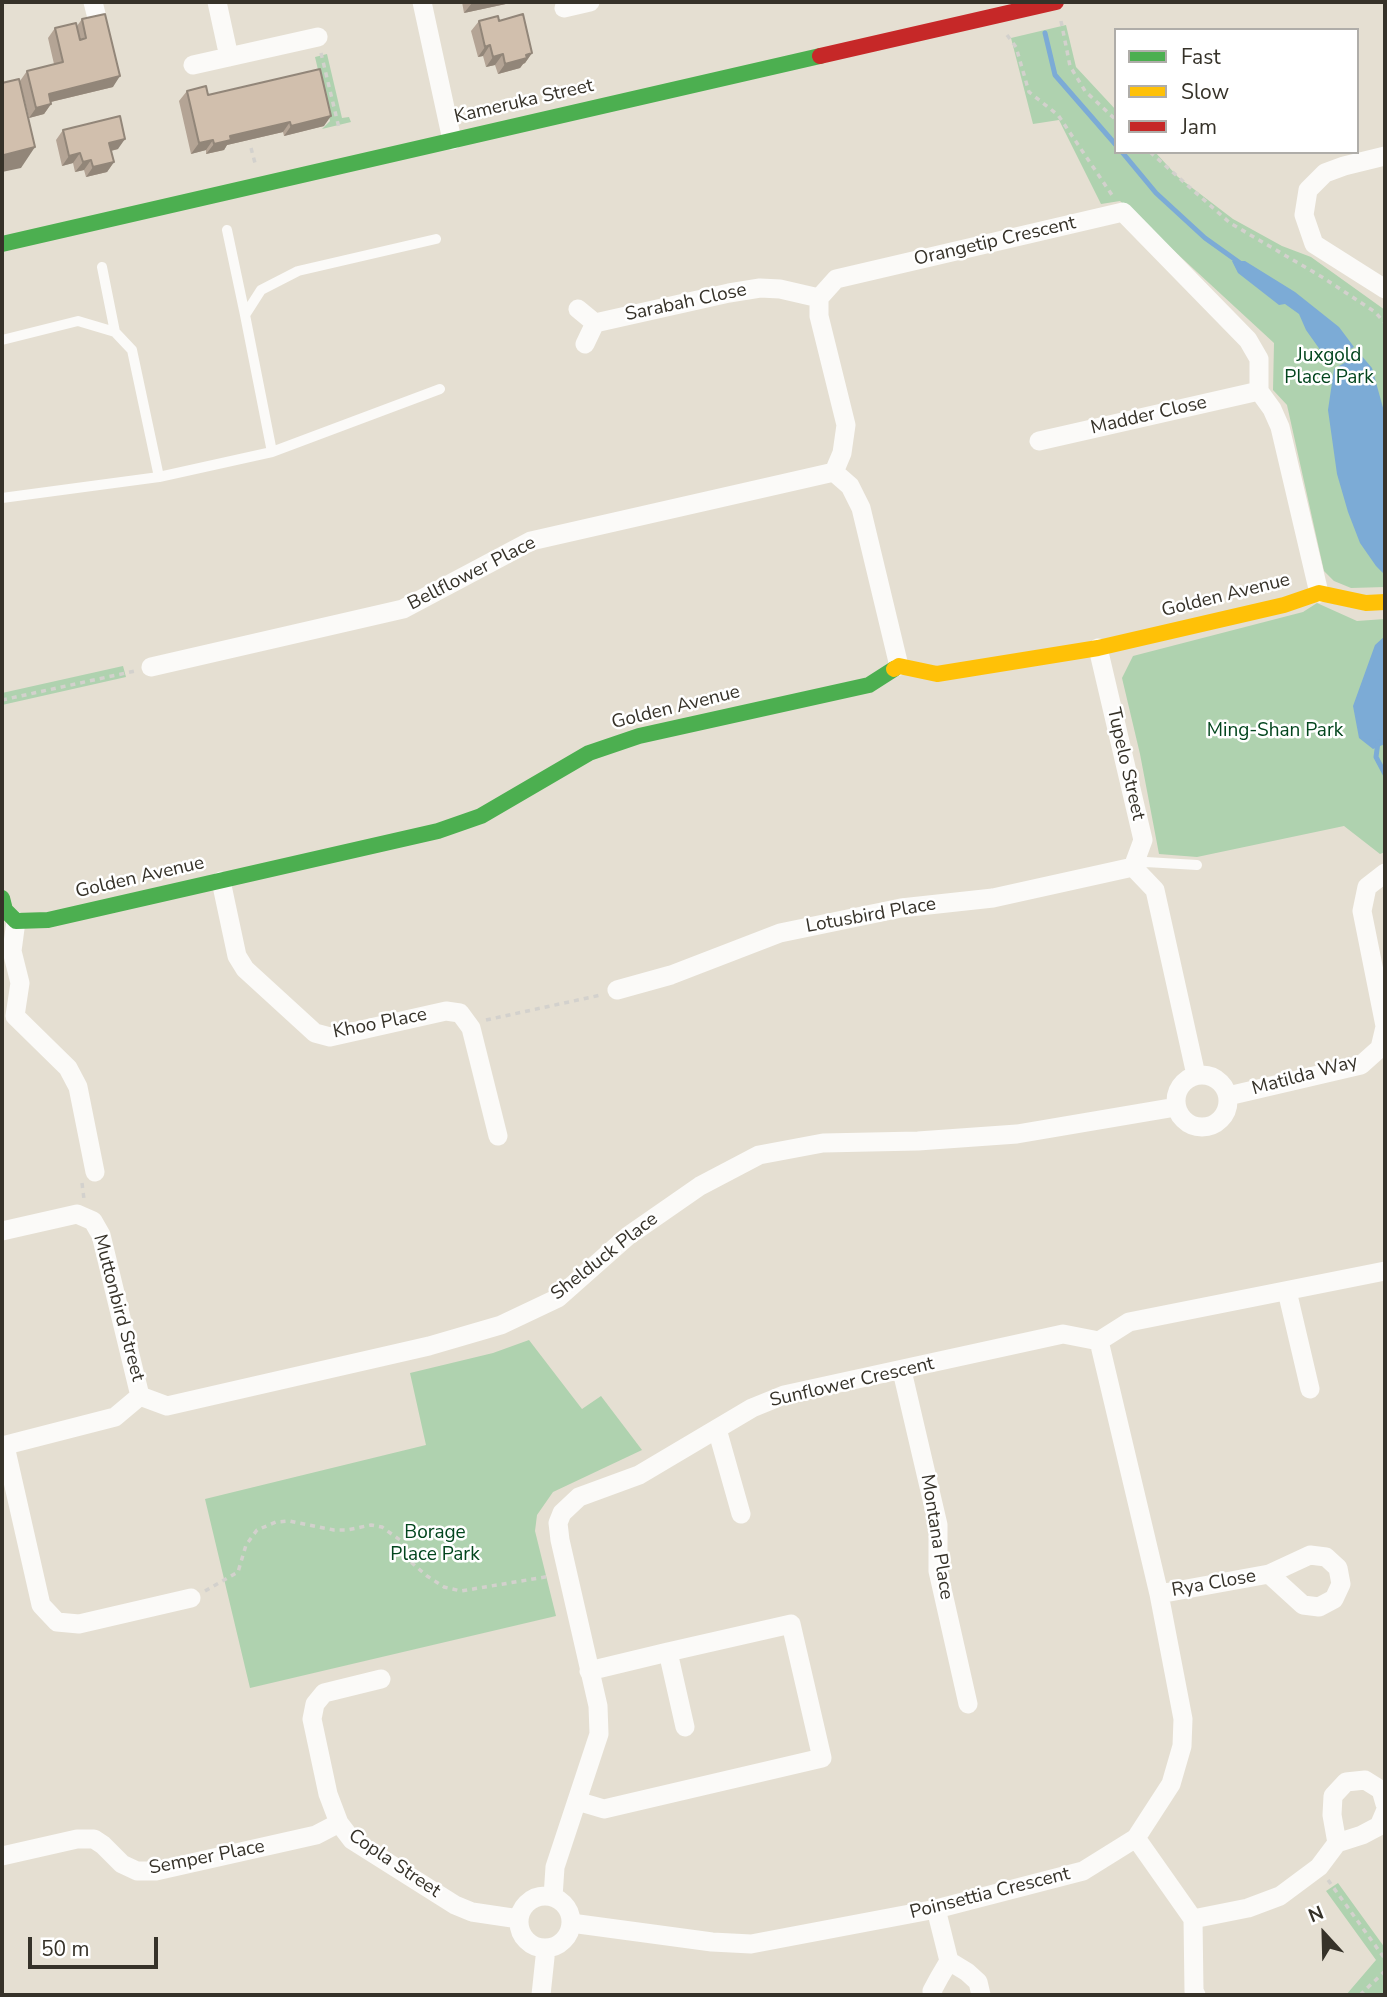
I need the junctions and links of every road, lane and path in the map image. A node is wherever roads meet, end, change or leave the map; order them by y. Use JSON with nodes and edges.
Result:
{"nodes":[{"id":1,"x":217,"y":2,"type":"edge"},
{"id":2,"x":422,"y":2,"type":"edge"},
{"id":3,"x":589,"y":2,"type":"edge"},
{"id":4,"x":1057,"y":7,"type":"edge"},
{"id":5,"x":564,"y":8,"type":"dead end"},
{"id":6,"x":987,"y":9,"type":"edge"},
{"id":7,"x":318,"y":37,"type":"joint"},
{"id":8,"x":229,"y":57,"type":"junction"},
{"id":9,"x":193,"y":65,"type":"dead end"},
{"id":10,"x":1114,"y":118,"type":"edge"},
{"id":11,"x":339,"y":128,"type":"dead end"},
{"id":12,"x":451,"y":133,"type":"junction"},
{"id":13,"x":1152,"y":154,"type":"edge"},
{"id":14,"x":1385,"y":156,"type":"edge"},
{"id":15,"x":1123,"y":212,"type":"junction"},
{"id":16,"x":2,"y":229,"type":"edge"},
{"id":17,"x":227,"y":230,"type":"dead end"},
{"id":18,"x":436,"y":239,"type":"dead end"},
{"id":19,"x":2,"y":244,"type":"edge"},
{"id":20,"x":102,"y":267,"type":"dead end"},
{"id":21,"x":1385,"y":289,"type":"edge"},
{"id":22,"x":819,"y":298,"type":"junction"},
{"id":23,"x":578,"y":309,"type":"dead end"},
{"id":24,"x":245,"y":315,"type":"junction"},
{"id":25,"x":594,"y":323,"type":"junction"},
{"id":26,"x":1385,"y":323,"type":"edge"},
{"id":27,"x":115,"y":332,"type":"junction"},
{"id":28,"x":2,"y":340,"type":"edge"},
{"id":29,"x":585,"y":344,"type":"dead end"},
{"id":30,"x":440,"y":389,"type":"dead end"},
{"id":31,"x":1259,"y":391,"type":"junction"},
{"id":32,"x":1039,"y":441,"type":"dead end"},
{"id":33,"x":272,"y":452,"type":"junction"},
{"id":34,"x":834,"y":472,"type":"junction"},
{"id":35,"x":159,"y":477,"type":"junction"},
{"id":36,"x":2,"y":499,"type":"edge"},
{"id":37,"x":1320,"y":593,"type":"junction"},
{"id":38,"x":1385,"y":602,"type":"edge"},
{"id":39,"x":1098,"y":648,"type":"junction"},
{"id":40,"x":899,"y":666,"type":"junction"},
{"id":41,"x":151,"y":667,"type":"joint"},
{"id":42,"x":2,"y":701,"type":"edge"},
{"id":43,"x":1197,"y":865,"type":"dead end"},
{"id":44,"x":1133,"y":867,"type":"junction"},
{"id":45,"x":1385,"y":873,"type":"edge"},
{"id":46,"x":221,"y":881,"type":"junction"},
{"id":47,"x":2,"y":898,"type":"edge"},
{"id":48,"x":16,"y":921,"type":"junction"},
{"id":49,"x":617,"y":990,"type":"joint"},
{"id":50,"x":8,"y":1018,"type":"edge"},
{"id":51,"x":1385,"y":1027,"type":"edge"},
{"id":52,"x":471,"y":1028,"type":"junction"},
{"id":53,"x":1382,"y":1049,"type":"edge"},
{"id":54,"x":1196,"y":1075,"type":"junction"},
{"id":55,"x":1228,"y":1096,"type":"junction"},
{"id":56,"x":1176,"y":1107,"type":"junction"},
{"id":57,"x":498,"y":1136,"type":"dead end"},
{"id":58,"x":95,"y":1172,"type":"joint"},
{"id":59,"x":85,"y":1218,"type":"junction"},
{"id":60,"x":2,"y":1231,"type":"edge"},
{"id":61,"x":1385,"y":1270,"type":"edge"},
{"id":62,"x":1287,"y":1291,"type":"junction"},
{"id":63,"x":1099,"y":1341,"type":"junction"},
{"id":64,"x":902,"y":1371,"type":"junction"},
{"id":65,"x":1310,"y":1389,"type":"dead end"},
{"id":66,"x":141,"y":1396,"type":"junction"},
{"id":67,"x":717,"y":1429,"type":"junction"},
{"id":68,"x":3,"y":1446,"type":"edge"},
{"id":69,"x":741,"y":1514,"type":"dead end"},
{"id":70,"x":1269,"y":1574,"type":"dead end"},
{"id":71,"x":552,"y":1575,"type":"dead end"},
{"id":72,"x":1158,"y":1594,"type":"junction"},
{"id":73,"x":191,"y":1598,"type":"joint"},
{"id":74,"x":668,"y":1652,"type":"junction"},
{"id":75,"x":589,"y":1671,"type":"junction"},
{"id":76,"x":381,"y":1679,"type":"dead end"},
{"id":77,"x":968,"y":1704,"type":"dead end"},
{"id":78,"x":685,"y":1727,"type":"dead end"},
{"id":79,"x":577,"y":1801,"type":"junction"},
{"id":80,"x":1385,"y":1804,"type":"edge"},
{"id":81,"x":1385,"y":1812,"type":"edge"},
{"id":82,"x":339,"y":1823,"type":"junction"},
{"id":83,"x":1136,"y":1838,"type":"junction"},
{"id":84,"x":1337,"y":1843,"type":"junction"},
{"id":85,"x":2,"y":1856,"type":"edge"},
{"id":86,"x":1319,"y":1867,"type":"junction"},
{"id":87,"x":553,"y":1897,"type":"junction"},
{"id":88,"x":936,"y":1909,"type":"junction"},
{"id":89,"x":519,"y":1919,"type":"junction"},
{"id":90,"x":1193,"y":1919,"type":"junction"},
{"id":91,"x":571,"y":1923,"type":"junction"},
{"id":92,"x":546,"y":1948,"type":"junction"},
{"id":93,"x":1385,"y":1959,"type":"edge"},
{"id":94,"x":949,"y":1961,"type":"junction"},
{"id":95,"x":1385,"y":1970,"type":"edge"},
{"id":96,"x":1193,"y":1994,"type":"edge"},
{"id":97,"x":541,"y":1995,"type":"edge"},
{"id":98,"x":933,"y":1995,"type":"edge"},
{"id":99,"x":981,"y":1995,"type":"edge"},
{"id":100,"x":1360,"y":1995,"type":"edge"}],
"edges":[{"from":1,"to":8,"type":"street"},
{"from":2,"to":12,"type":"street"},
{"from":3,"to":5,"type":"street"},
{"from":4,"to":6,"type":"street","name":"Kameruka Street"},
{"from":4,"to":10,"type":"path"},
{"from":6,"to":12,"type":"street","name":"Kameruka Street"},
{"from":6,"to":15,"type":"path"},
{"from":7,"to":8,"type":"street"},
{"from":7,"to":11,"type":"path"},
{"from":8,"to":9,"type":"street"},
{"from":12,"to":16,"type":"street","name":"Kameruka Street"},
{"from":12,"to":19,"type":"street","name":"Kameruka Street"},
{"from":13,"to":26,"type":"path"},
{"from":14,"to":21,"type":"street"},
{"from":15,"to":22,"type":"street","name":"Orangetip Crescent"},
{"from":15,"to":31,"type":"street"},
{"from":17,"to":24,"type":"lane"},
{"from":18,"to":24,"type":"lane"},
{"from":20,"to":27,"type":"lane"},
{"from":22,"to":25,"type":"street","name":"Sarabah Close"},
{"from":22,"to":34,"type":"street"},
{"from":23,"to":25,"type":"street"},
{"from":24,"to":33,"type":"lane"},
{"from":25,"to":29,"type":"street"},
{"from":27,"to":28,"type":"lane"},
{"from":27,"to":35,"type":"lane"},
{"from":30,"to":33,"type":"lane"},
{"from":31,"to":32,"type":"street","name":"Madder Close"},
{"from":31,"to":37,"type":"street"},
{"from":33,"to":35,"type":"lane"},
{"from":34,"to":40,"type":"street"},
{"from":34,"to":41,"type":"street","name":"Bellflower Place"},
{"from":35,"to":36,"type":"lane"},
{"from":37,"to":38,"type":"street","name":"Golden Avenue"},
{"from":37,"to":39,"type":"street","name":"Golden Avenue"},
{"from":39,"to":40,"type":"street","name":"Golden Avenue"},
{"from":39,"to":44,"type":"street","name":"Tupelo Street"},
{"from":40,"to":46,"type":"street","name":"Golden Avenue"},
{"from":41,"to":42,"type":"path"},
{"from":43,"to":44,"type":"lane"},
{"from":44,"to":49,"type":"street","name":"Lotusbird Place"},
{"from":44,"to":54,"type":"street"},
{"from":45,"to":51,"type":"street","name":"Matilda Way"},
{"from":46,"to":48,"type":"street","name":"Golden Avenue"},
{"from":46,"to":52,"type":"street","name":"Khoo Place"},
{"from":47,"to":48,"type":"street"},
{"from":48,"to":50,"type":"street"},
{"from":49,"to":52,"type":"path"},
{"from":50,"to":58,"type":"street"},
{"from":51,"to":53,"type":"street","name":"Matilda Way"},
{"from":52,"to":57,"type":"street"},
{"from":53,"to":55,"type":"street","name":"Matilda Way"},
{"from":54,"to":55,"type":"street"},
{"from":54,"to":56,"type":"street"},
{"from":55,"to":56,"type":"street"},
{"from":56,"to":66,"type":"street","name":"Shelduck Place"},
{"from":58,"to":59,"type":"path"},
{"from":59,"to":60,"type":"street"},
{"from":59,"to":66,"type":"street","name":"Muttonbird Street"},
{"from":61,"to":62,"type":"street"},
{"from":62,"to":63,"type":"street"},
{"from":62,"to":65,"type":"street"},
{"from":63,"to":64,"type":"street","name":"Sunflower Crescent"},
{"from":63,"to":72,"type":"street","name":"Poinsettia Crescent"},
{"from":64,"to":67,"type":"street","name":"Sunflower Crescent"},
{"from":64,"to":77,"type":"street","name":"Montana Place"},
{"from":66,"to":68,"type":"street"},
{"from":67,"to":69,"type":"street"},
{"from":67,"to":75,"type":"street","name":"Sunflower Crescent"},
{"from":68,"to":73,"type":"street"},
{"from":70,"to":72,"type":"street","name":"Rya Close"},
{"from":71,"to":73,"type":"path"},
{"from":72,"to":83,"type":"street","name":"Poinsettia Crescent"},
{"from":74,"to":75,"type":"street"},
{"from":74,"to":78,"type":"street"},
{"from":74,"to":79,"type":"street"},
{"from":75,"to":79,"type":"street","name":"Sunflower Crescent"},
{"from":76,"to":82,"type":"street","name":"Copla Street"},
{"from":79,"to":87,"type":"street","name":"Sunflower Crescent"},
{"from":80,"to":84,"type":"street"},
{"from":81,"to":84,"type":"street"},
{"from":82,"to":85,"type":"street","name":"Semper Place"},
{"from":82,"to":89,"type":"street","name":"Copla Street"},
{"from":83,"to":88,"type":"street","name":"Poinsettia Crescent"},
{"from":83,"to":90,"type":"street"},
{"from":84,"to":86,"type":"street"},
{"from":86,"to":90,"type":"street"},
{"from":86,"to":93,"type":"path"},
{"from":87,"to":89,"type":"street"},
{"from":87,"to":91,"type":"street"},
{"from":88,"to":91,"type":"street","name":"Poinsettia Crescent"},
{"from":88,"to":94,"type":"street"},
{"from":89,"to":92,"type":"street"},
{"from":90,"to":96,"type":"street"},
{"from":91,"to":92,"type":"street"},
{"from":92,"to":97,"type":"street"},
{"from":94,"to":98,"type":"street"},
{"from":94,"to":99,"type":"street"},
{"from":95,"to":100,"type":"path"}]}
